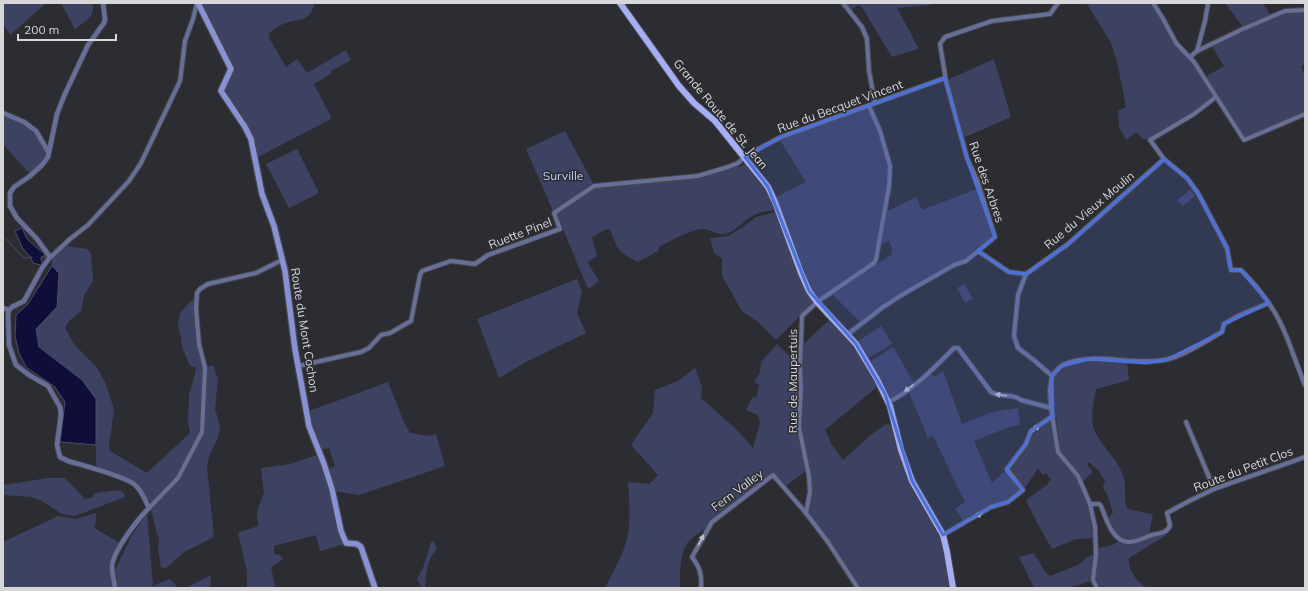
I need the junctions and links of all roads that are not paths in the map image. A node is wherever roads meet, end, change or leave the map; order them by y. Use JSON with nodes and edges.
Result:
{"nodes":[{"id":1,"x":103,"y":3,"type":"edge"},
{"id":2,"x":197,"y":3,"type":"edge"},
{"id":3,"x":620,"y":3,"type":"edge"},
{"id":4,"x":843,"y":3,"type":"edge"},
{"id":5,"x":1058,"y":3,"type":"edge"},
{"id":6,"x":1153,"y":3,"type":"edge"},
{"id":7,"x":1208,"y":3,"type":"edge"},
{"id":8,"x":1305,"y":10,"type":"edge"},
{"id":9,"x":1197,"y":51,"type":"junction"},
{"id":10,"x":1190,"y":57,"type":"junction"},
{"id":11,"x":945,"y":78,"type":"junction"},
{"id":12,"x":1216,"y":97,"type":"junction"},
{"id":13,"x":875,"y":104,"type":"junction"},
{"id":14,"x":870,"y":106,"type":"junction"},
{"id":15,"x":3,"y":113,"type":"edge"},
{"id":16,"x":1305,"y":114,"type":"edge"},
{"id":17,"x":49,"y":153,"type":"junction"},
{"id":18,"x":745,"y":157,"type":"junction"},
{"id":19,"x":1164,"y":159,"type":"junction"},
{"id":20,"x":978,"y":251,"type":"junction"},
{"id":21,"x":50,"y":257,"type":"junction"},
{"id":22,"x":282,"y":260,"type":"junction"},
{"id":23,"x":1026,"y":274,"type":"junction"},
{"id":24,"x":817,"y":302,"type":"junction"},
{"id":25,"x":1269,"y":303,"type":"junction"},
{"id":26,"x":3,"y":308,"type":"edge"},
{"id":27,"x":9,"y":310,"type":"junction"},
{"id":28,"x":848,"y":334,"type":"junction"},
{"id":29,"x":298,"y":366,"type":"junction"},
{"id":30,"x":1052,"y":376,"type":"junction"},
{"id":31,"x":1305,"y":385,"type":"edge"},
{"id":32,"x":888,"y":402,"type":"junction"},
{"id":33,"x":1051,"y":408,"type":"junction"},
{"id":34,"x":1053,"y":416,"type":"junction"},
{"id":35,"x":1186,"y":422,"type":"dead end"},
{"id":36,"x":1305,"y":457,"type":"edge"},
{"id":37,"x":1214,"y":489,"type":"junction"},
{"id":38,"x":1090,"y":504,"type":"junction"},
{"id":39,"x":149,"y":508,"type":"junction"},
{"id":40,"x":806,"y":513,"type":"junction"},
{"id":41,"x":943,"y":535,"type":"junction"},
{"id":42,"x":115,"y":588,"type":"edge"},
{"id":43,"x":375,"y":588,"type":"edge"},
{"id":44,"x":701,"y":588,"type":"edge"},
{"id":45,"x":858,"y":588,"type":"edge"},
{"id":46,"x":952,"y":588,"type":"edge"},
{"id":47,"x":1097,"y":588,"type":"edge"}],
"edges":[{"from":1,"to":17,"type":"street"},
{"from":2,"to":21,"type":"street"},
{"from":2,"to":22,"type":"main road","name":"Route du Mont Cochon"},
{"from":3,"to":18,"type":"main road","name":"Grande Route de St. Jean"},
{"from":4,"to":13,"type":"street"},
{"from":5,"to":11,"type":"street"},
{"from":6,"to":10,"type":"street"},
{"from":7,"to":9,"type":"street"},
{"from":8,"to":9,"type":"street"},
{"from":9,"to":10,"type":"street"},
{"from":10,"to":12,"type":"street"},
{"from":11,"to":13,"type":"street","name":"Rue du Becquet Vincent"},
{"from":11,"to":20,"type":"street","name":"Rue des Arbres"},
{"from":12,"to":16,"type":"street"},
{"from":12,"to":19,"type":"street"},
{"from":13,"to":14,"type":"street","name":"Rue du Becquet Vincent"},
{"from":14,"to":18,"type":"street","name":"Rue du Becquet Vincent"},
{"from":14,"to":24,"type":"street","name":"Rue de Maupertuis"},
{"from":15,"to":17,"type":"street"},
{"from":17,"to":21,"type":"street"},
{"from":18,"to":24,"type":"main road","name":"Grande Route de St. Jean"},
{"from":18,"to":29,"type":"street","name":"Ruette Pinel"},
{"from":19,"to":23,"type":"street","name":"Rue du Vieux Moulin"},
{"from":19,"to":25,"type":"street"},
{"from":20,"to":23,"type":"street"},
{"from":20,"to":28,"type":"street","name":"Rue des Arbres"},
{"from":21,"to":27,"type":"street"},
{"from":22,"to":29,"type":"main road","name":"Route du Mont Cochon"},
{"from":22,"to":39,"type":"street"},
{"from":23,"to":30,"type":"street"},
{"from":24,"to":28,"type":"main road","name":"Grande Route de St. Jean"},
{"from":24,"to":40,"type":"street","name":"Rue de Maupertuis"},
{"from":25,"to":30,"type":"street"},
{"from":25,"to":31,"type":"street"},
{"from":26,"to":27,"type":"street"},
{"from":27,"to":39,"type":"street"},
{"from":28,"to":32,"type":"main road","name":"Grande Route de St. Jean"},
{"from":29,"to":43,"type":"main road","name":"Route du Mont Cochon"},
{"from":30,"to":33,"type":"street"},
{"from":33,"to":32,"type":"street","one_way":true},
{"from":32,"to":41,"type":"main road","name":"Grande Route de St. Jean"},
{"from":33,"to":34,"type":"street"},
{"from":34,"to":38,"type":"street"},
{"from":41,"to":34,"type":"street","one_way":true},
{"from":35,"to":37,"type":"street"},
{"from":36,"to":37,"type":"street","name":"Route du Petit Clos"},
{"from":37,"to":38,"type":"street","name":"Route du Petit Clos"},
{"from":38,"to":47,"type":"street"},
{"from":39,"to":42,"type":"street"},
{"from":44,"to":40,"type":"street","name":"Fern Valley","one_way":true},
{"from":40,"to":45,"type":"street"},
{"from":41,"to":46,"type":"main road","name":"Grande Route de St. Jean"}]}
